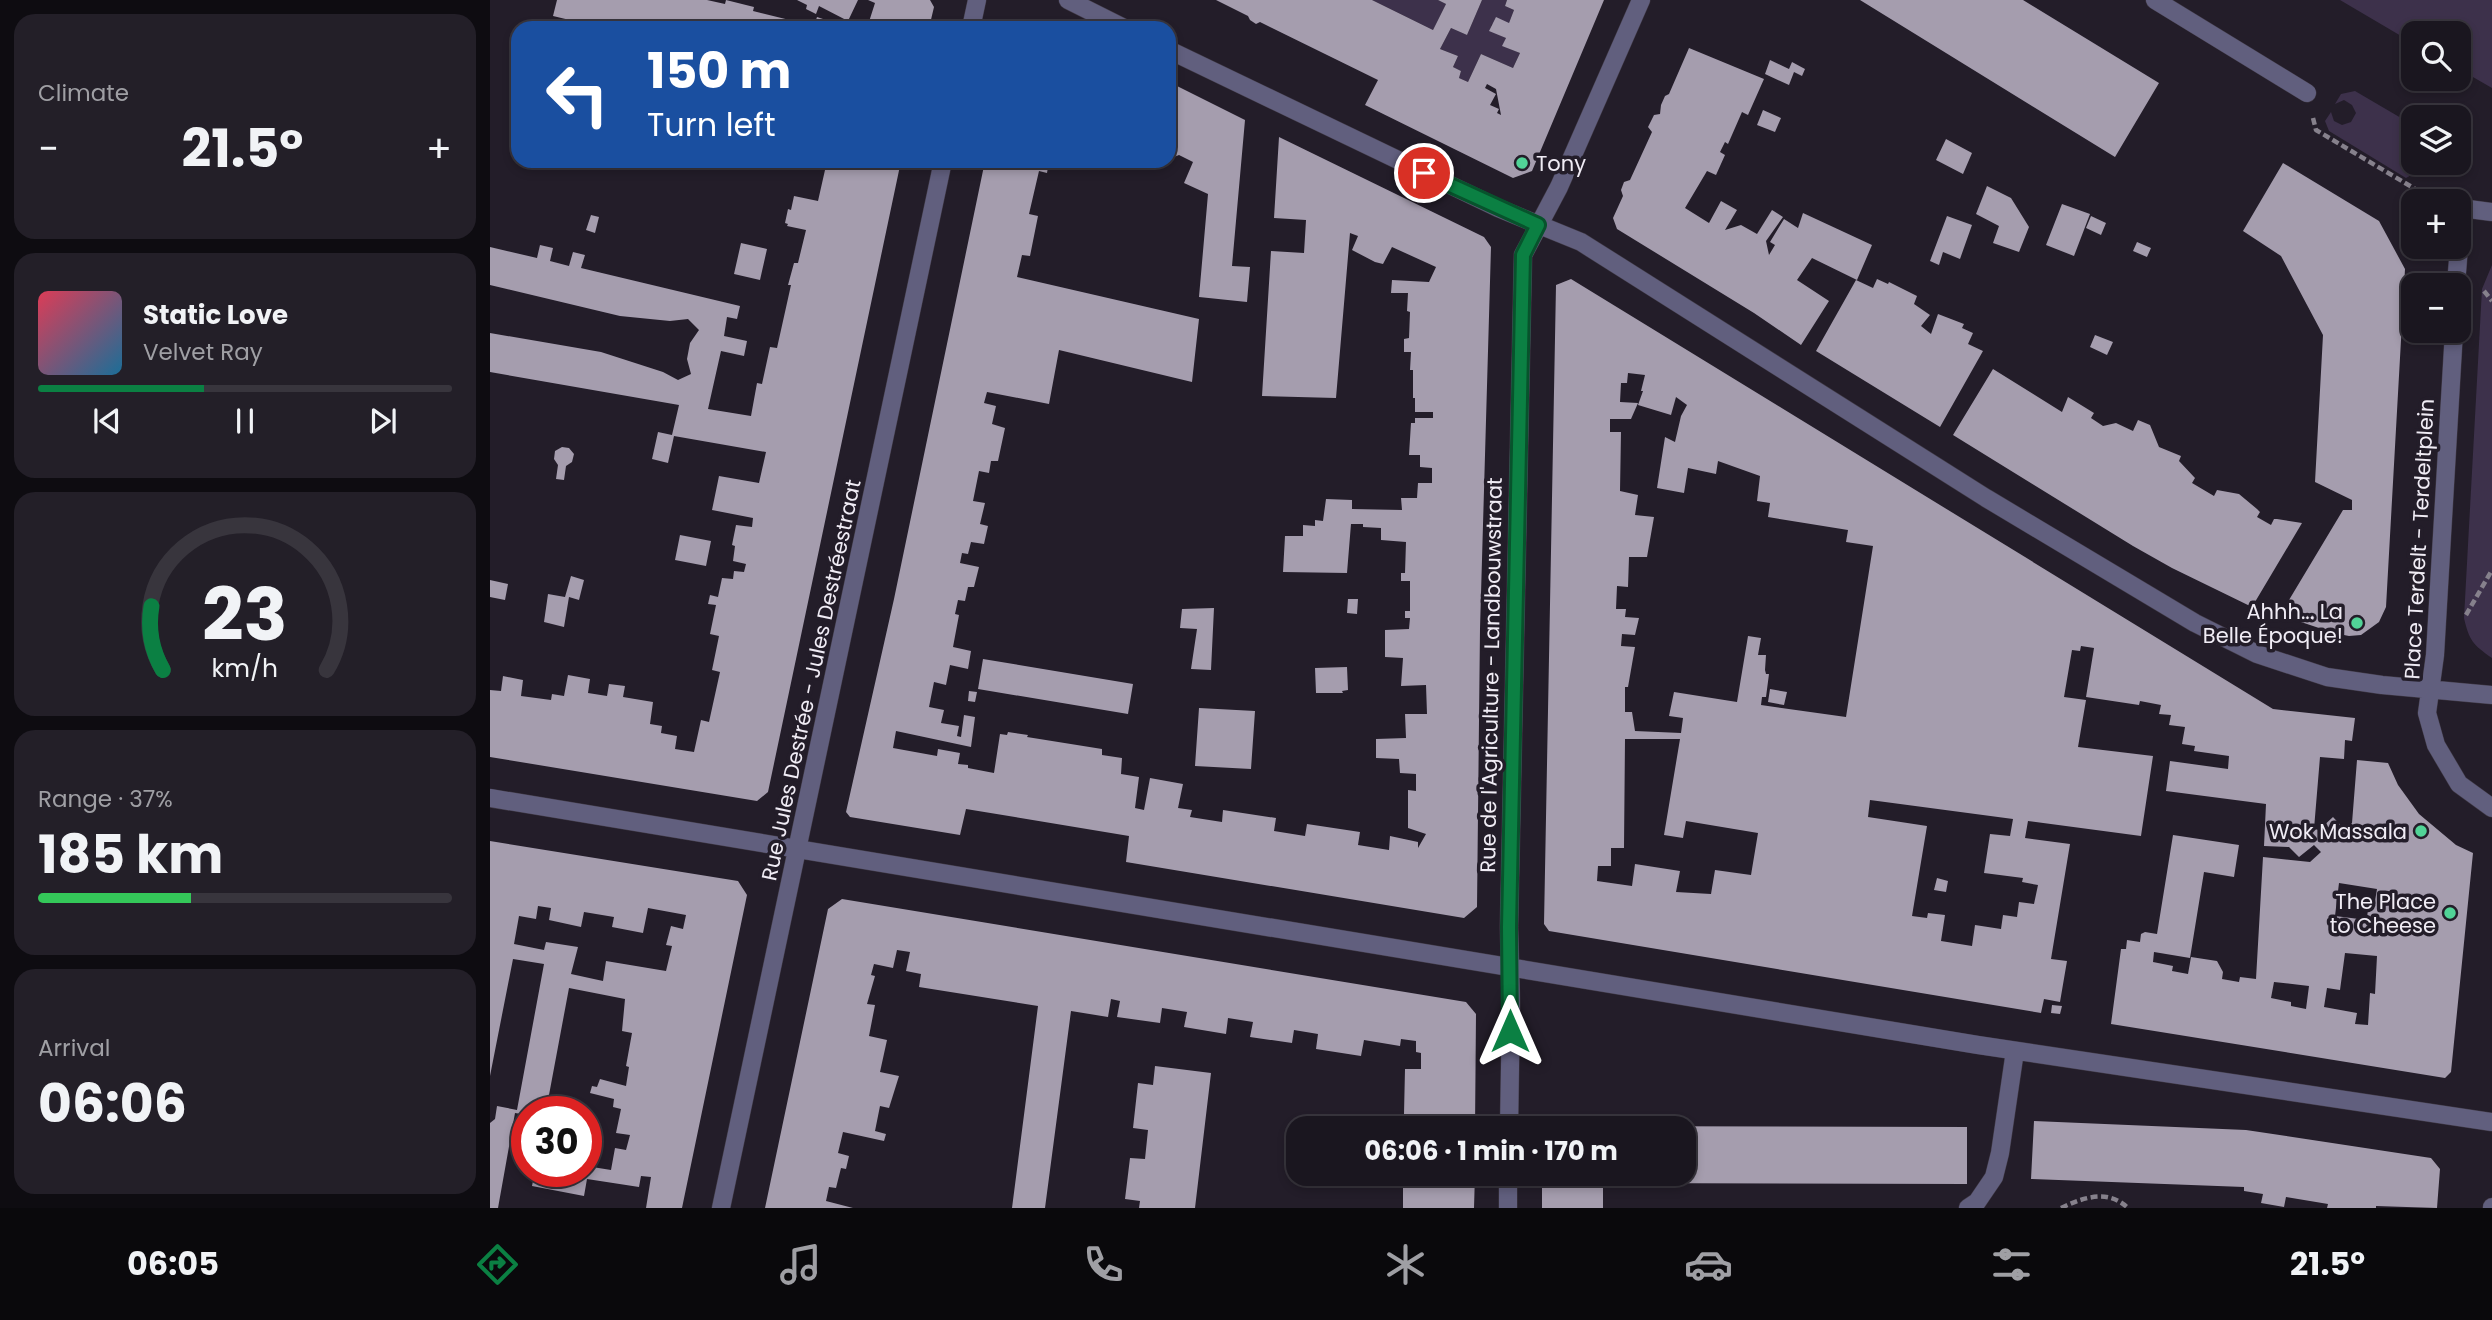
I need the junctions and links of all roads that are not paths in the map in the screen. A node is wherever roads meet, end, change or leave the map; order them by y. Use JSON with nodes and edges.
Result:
{"nodes":[{"id":1,"x":977,"y":0,"type":"edge"},
{"id":2,"x":1068,"y":0,"type":"edge"},
{"id":3,"x":1641,"y":0,"type":"edge"},
{"id":4,"x":2155,"y":0,"type":"edge"},
{"id":5,"x":972,"y":21,"type":"edge"},
{"id":6,"x":1110,"y":21,"type":"edge"},
{"id":7,"x":1176,"y":53,"type":"edge"},
{"id":8,"x":2307,"y":93,"type":"road end"},
{"id":9,"x":942,"y":168,"type":"edge"},
{"id":10,"x":2471,"y":209,"type":"edge"},
{"id":11,"x":2492,"y":212,"type":"edge"},
{"id":12,"x":1538,"y":225,"type":"junction"},
{"id":13,"x":2453,"y":343,"type":"edge"},
{"id":14,"x":2430,"y":690,"type":"junction"},
{"id":15,"x":2492,"y":695,"type":"edge"},
{"id":16,"x":490,"y":798,"type":"edge"},
{"id":17,"x":2492,"y":808,"type":"edge"},
{"id":18,"x":798,"y":848,"type":"junction"},
{"id":19,"x":1510,"y":967,"type":"junction"},
{"id":20,"x":2015,"y":1051,"type":"junction"},
{"id":21,"x":1509,"y":1116,"type":"edge"},
{"id":22,"x":2492,"y":1122,"type":"edge"},
{"id":23,"x":1508,"y":1186,"type":"edge"},
{"id":24,"x":721,"y":1208,"type":"edge"},
{"id":25,"x":1508,"y":1208,"type":"edge"},
{"id":26,"x":1968,"y":1208,"type":"edge"}],
"edges":[{"from":1,"to":5,"type":"street"},
{"from":2,"to":6,"type":"street"},
{"from":3,"to":12,"type":"street","name":"Rue de l'Agriculture - Landbouwstraat"},
{"from":4,"to":8,"type":"street"},
{"from":7,"to":12,"type":"street"},
{"from":9,"to":18,"type":"street","name":"Rue Jules Destrée - Jules Destréestraat"},
{"from":10,"to":11,"type":"street"},
{"from":12,"to":14,"type":"street"},
{"from":12,"to":19,"type":"street","name":"Rue de l'Agriculture - Landbouwstraat"},
{"from":13,"to":14,"type":"street","name":"Place Terdelt - Terdeltplein"},
{"from":14,"to":15,"type":"street","name":"Place Terdelt - Terdeltplein"},
{"from":14,"to":17,"type":"street"},
{"from":16,"to":18,"type":"street"},
{"from":18,"to":19,"type":"street"},
{"from":18,"to":24,"type":"street","name":"Rue Jules Destrée - Jules Destréestraat"},
{"from":19,"to":20,"type":"street"},
{"from":19,"to":21,"type":"street","name":"Rue de l'Agriculture - Landbouwstraat"},
{"from":20,"to":22,"type":"street"},
{"from":20,"to":26,"type":"street"},
{"from":23,"to":25,"type":"street"}]}
